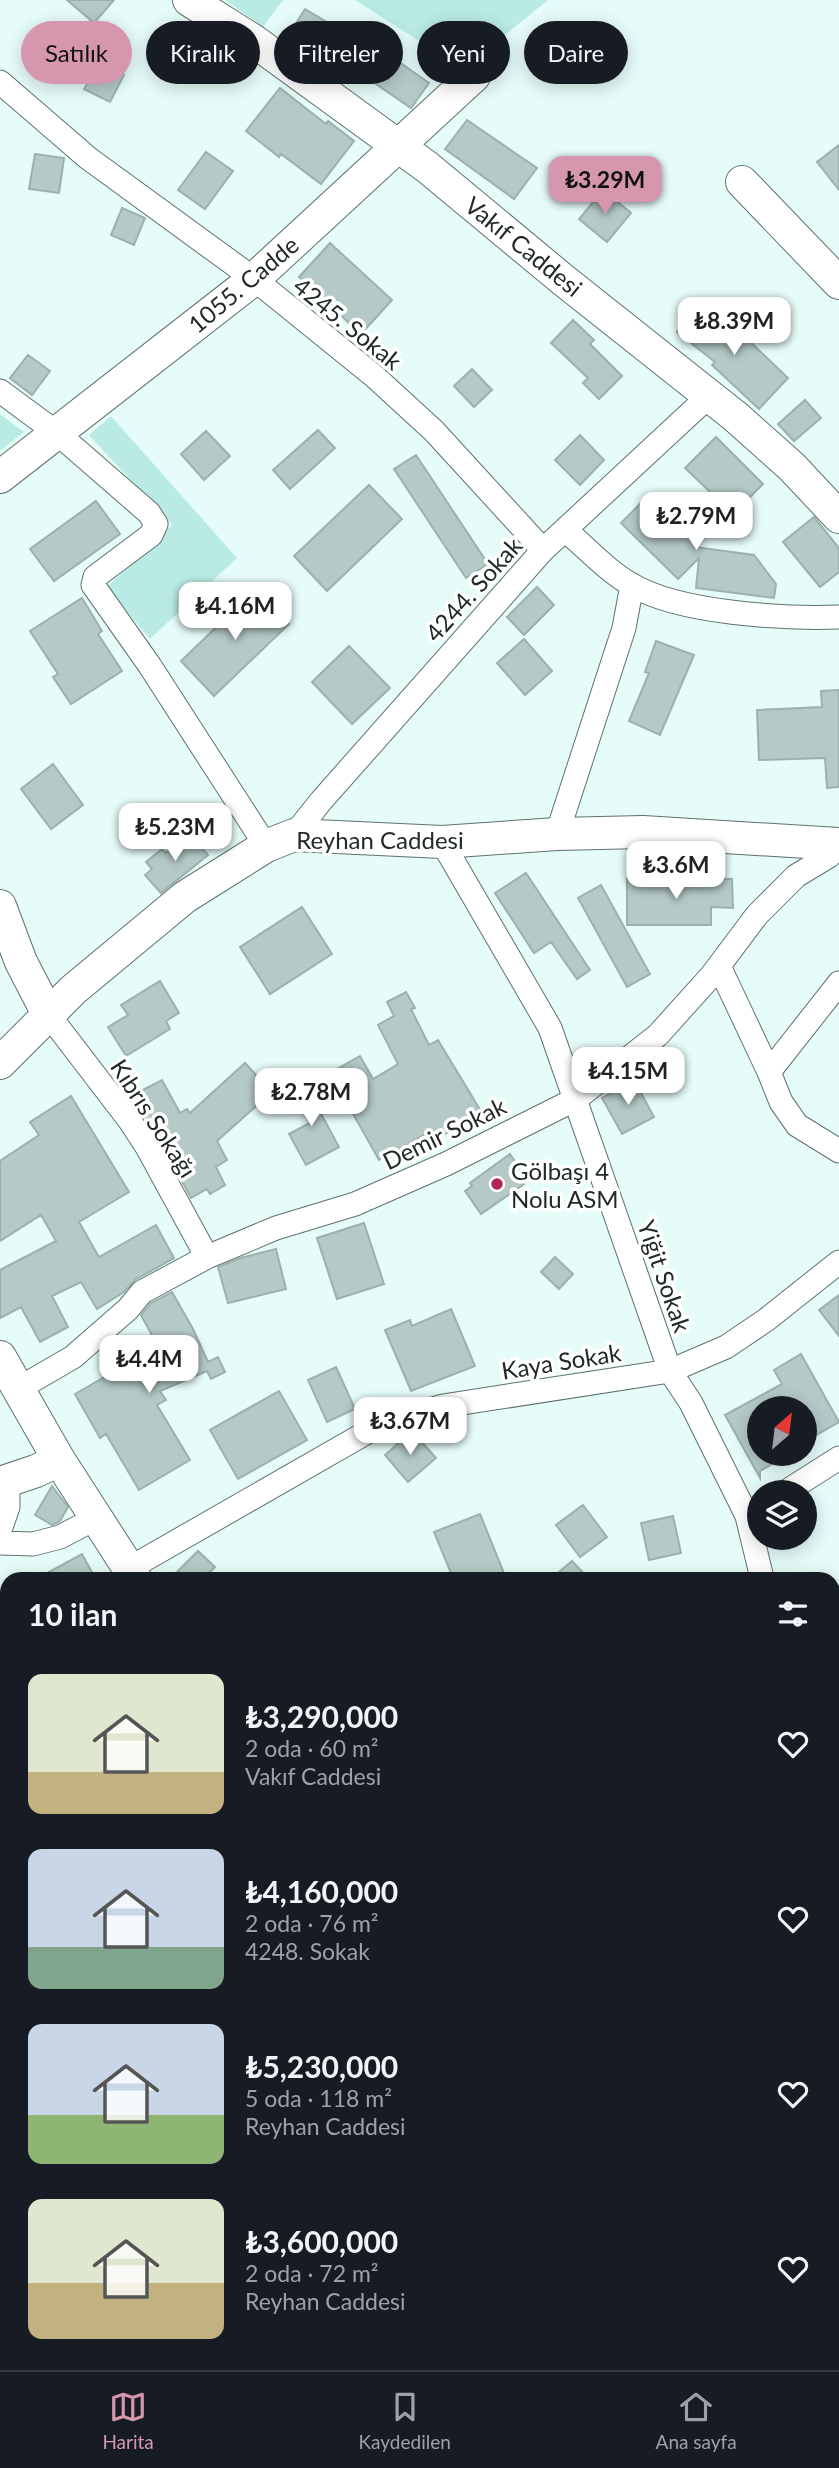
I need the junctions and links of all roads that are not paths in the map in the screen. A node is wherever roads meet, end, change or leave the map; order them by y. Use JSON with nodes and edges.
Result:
{"nodes":[{"id":1,"x":189,"y":0,"type":"edge"},
{"id":2,"x":0,"y":82,"type":"edge"},
{"id":3,"x":465,"y":84,"type":"edge"},
{"id":4,"x":399,"y":145,"type":"junction"},
{"id":5,"x":742,"y":182,"type":"dead end"},
{"id":6,"x":254,"y":279,"type":"junction"},
{"id":7,"x":839,"y":283,"type":"edge"},
{"id":8,"x":0,"y":391,"type":"edge"},
{"id":9,"x":710,"y":395,"type":"junction"},
{"id":10,"x":57,"y":433,"type":"junction"},
{"id":11,"x":0,"y":477,"type":"edge"},
{"id":12,"x":839,"y":517,"type":"edge"},
{"id":13,"x":565,"y":530,"type":"junction"},
{"id":14,"x":543,"y":550,"type":"junction"},
{"id":15,"x":632,"y":585,"type":"junction"},
{"id":16,"x":839,"y":617,"type":"edge"},
{"id":17,"x":557,"y":834,"type":"junction"},
{"id":18,"x":280,"y":841,"type":"junction"},
{"id":19,"x":442,"y":842,"type":"junction"},
{"id":20,"x":839,"y":845,"type":"edge"},
{"id":21,"x":0,"y":906,"type":"edge"},
{"id":22,"x":719,"y":966,"type":"junction"},
{"id":23,"x":839,"y":983,"type":"edge"},
{"id":24,"x":48,"y":1014,"type":"junction"},
{"id":25,"x":0,"y":1063,"type":"edge"},
{"id":26,"x":769,"y":1072,"type":"junction"},
{"id":27,"x":576,"y":1099,"type":"junction"},
{"id":28,"x":839,"y":1151,"type":"edge"},
{"id":29,"x":206,"y":1257,"type":"junction"},
{"id":30,"x":839,"y":1262,"type":"edge"},
{"id":31,"x":0,"y":1357,"type":"edge"},
{"id":32,"x":670,"y":1371,"type":"junction"},
{"id":33,"x":18,"y":1390,"type":"junction"},
{"id":34,"x":839,"y":1458,"type":"edge"},
{"id":35,"x":59,"y":1460,"type":"junction"},
{"id":36,"x":804,"y":1480,"type":"edge"},
{"id":37,"x":4,"y":1482,"type":"edge"},
{"id":38,"x":747,"y":1501,"type":"edge"},
{"id":39,"x":96,"y":1518,"type":"junction"},
{"id":40,"x":0,"y":1530,"type":"edge"},
{"id":41,"x":0,"y":1544,"type":"edge"},
{"id":42,"x":758,"y":1550,"type":"edge"},
{"id":43,"x":132,"y":1572,"type":"edge"},
{"id":44,"x":135,"y":1572,"type":"edge"},
{"id":45,"x":761,"y":1572,"type":"edge"}],
"edges":[{"from":1,"to":4,"type":"street","name":"Vakıf Caddesi"},
{"from":2,"to":6,"type":"street","name":"4245. Sokak"},
{"from":3,"to":4,"type":"street","name":"1055. Cadde"},
{"from":4,"to":6,"type":"street","name":"1055. Cadde"},
{"from":4,"to":9,"type":"street","name":"Vakıf Caddesi"},
{"from":5,"to":7,"type":"street"},
{"from":6,"to":10,"type":"street","name":"1055. Cadde"},
{"from":6,"to":14,"type":"street","name":"4245. Sokak"},
{"from":8,"to":10,"type":"street"},
{"from":9,"to":12,"type":"street","name":"Vakıf Caddesi"},
{"from":9,"to":13,"type":"street","name":"4244. Sokak"},
{"from":10,"to":11,"type":"street","name":"1055. Cadde"},
{"from":10,"to":18,"type":"street"},
{"from":13,"to":14,"type":"street","name":"4244. Sokak"},
{"from":13,"to":15,"type":"street"},
{"from":14,"to":18,"type":"street","name":"4244. Sokak"},
{"from":15,"to":16,"type":"street"},
{"from":15,"to":17,"type":"street"},
{"from":17,"to":19,"type":"street","name":"Reyhan Caddesi"},
{"from":17,"to":20,"type":"street","name":"Reyhan Caddesi"},
{"from":18,"to":19,"type":"street","name":"Reyhan Caddesi"},
{"from":18,"to":24,"type":"street","name":"Reyhan Caddesi"},
{"from":19,"to":27,"type":"street","name":"Yiğit Sokak"},
{"from":20,"to":22,"type":"street","name":"Demir Sokak"},
{"from":21,"to":24,"type":"street"},
{"from":22,"to":26,"type":"street"},
{"from":22,"to":27,"type":"street","name":"Demir Sokak"},
{"from":23,"to":26,"type":"street"},
{"from":24,"to":25,"type":"street","name":"Reyhan Caddesi"},
{"from":24,"to":29,"type":"street","name":"Kıbrıs Sokağı"},
{"from":26,"to":28,"type":"street"},
{"from":27,"to":29,"type":"street","name":"Demir Sokak"},
{"from":27,"to":32,"type":"street","name":"Yiğit Sokak"},
{"from":29,"to":33,"type":"street","name":"Demir Sokak"},
{"from":30,"to":32,"type":"street","name":"Kaya Sokak"},
{"from":31,"to":33,"type":"street"},
{"from":32,"to":38,"type":"street","name":"Yiğit Sokak"},
{"from":32,"to":44,"type":"street","name":"Kaya Sokak"},
{"from":33,"to":35,"type":"street"},
{"from":34,"to":36,"type":"street"},
{"from":35,"to":37,"type":"street"},
{"from":35,"to":39,"type":"street"},
{"from":37,"to":40,"type":"street"},
{"from":39,"to":41,"type":"street"},
{"from":39,"to":43,"type":"street"},
{"from":42,"to":45,"type":"street","name":"Yiğit Sokak"}]}
